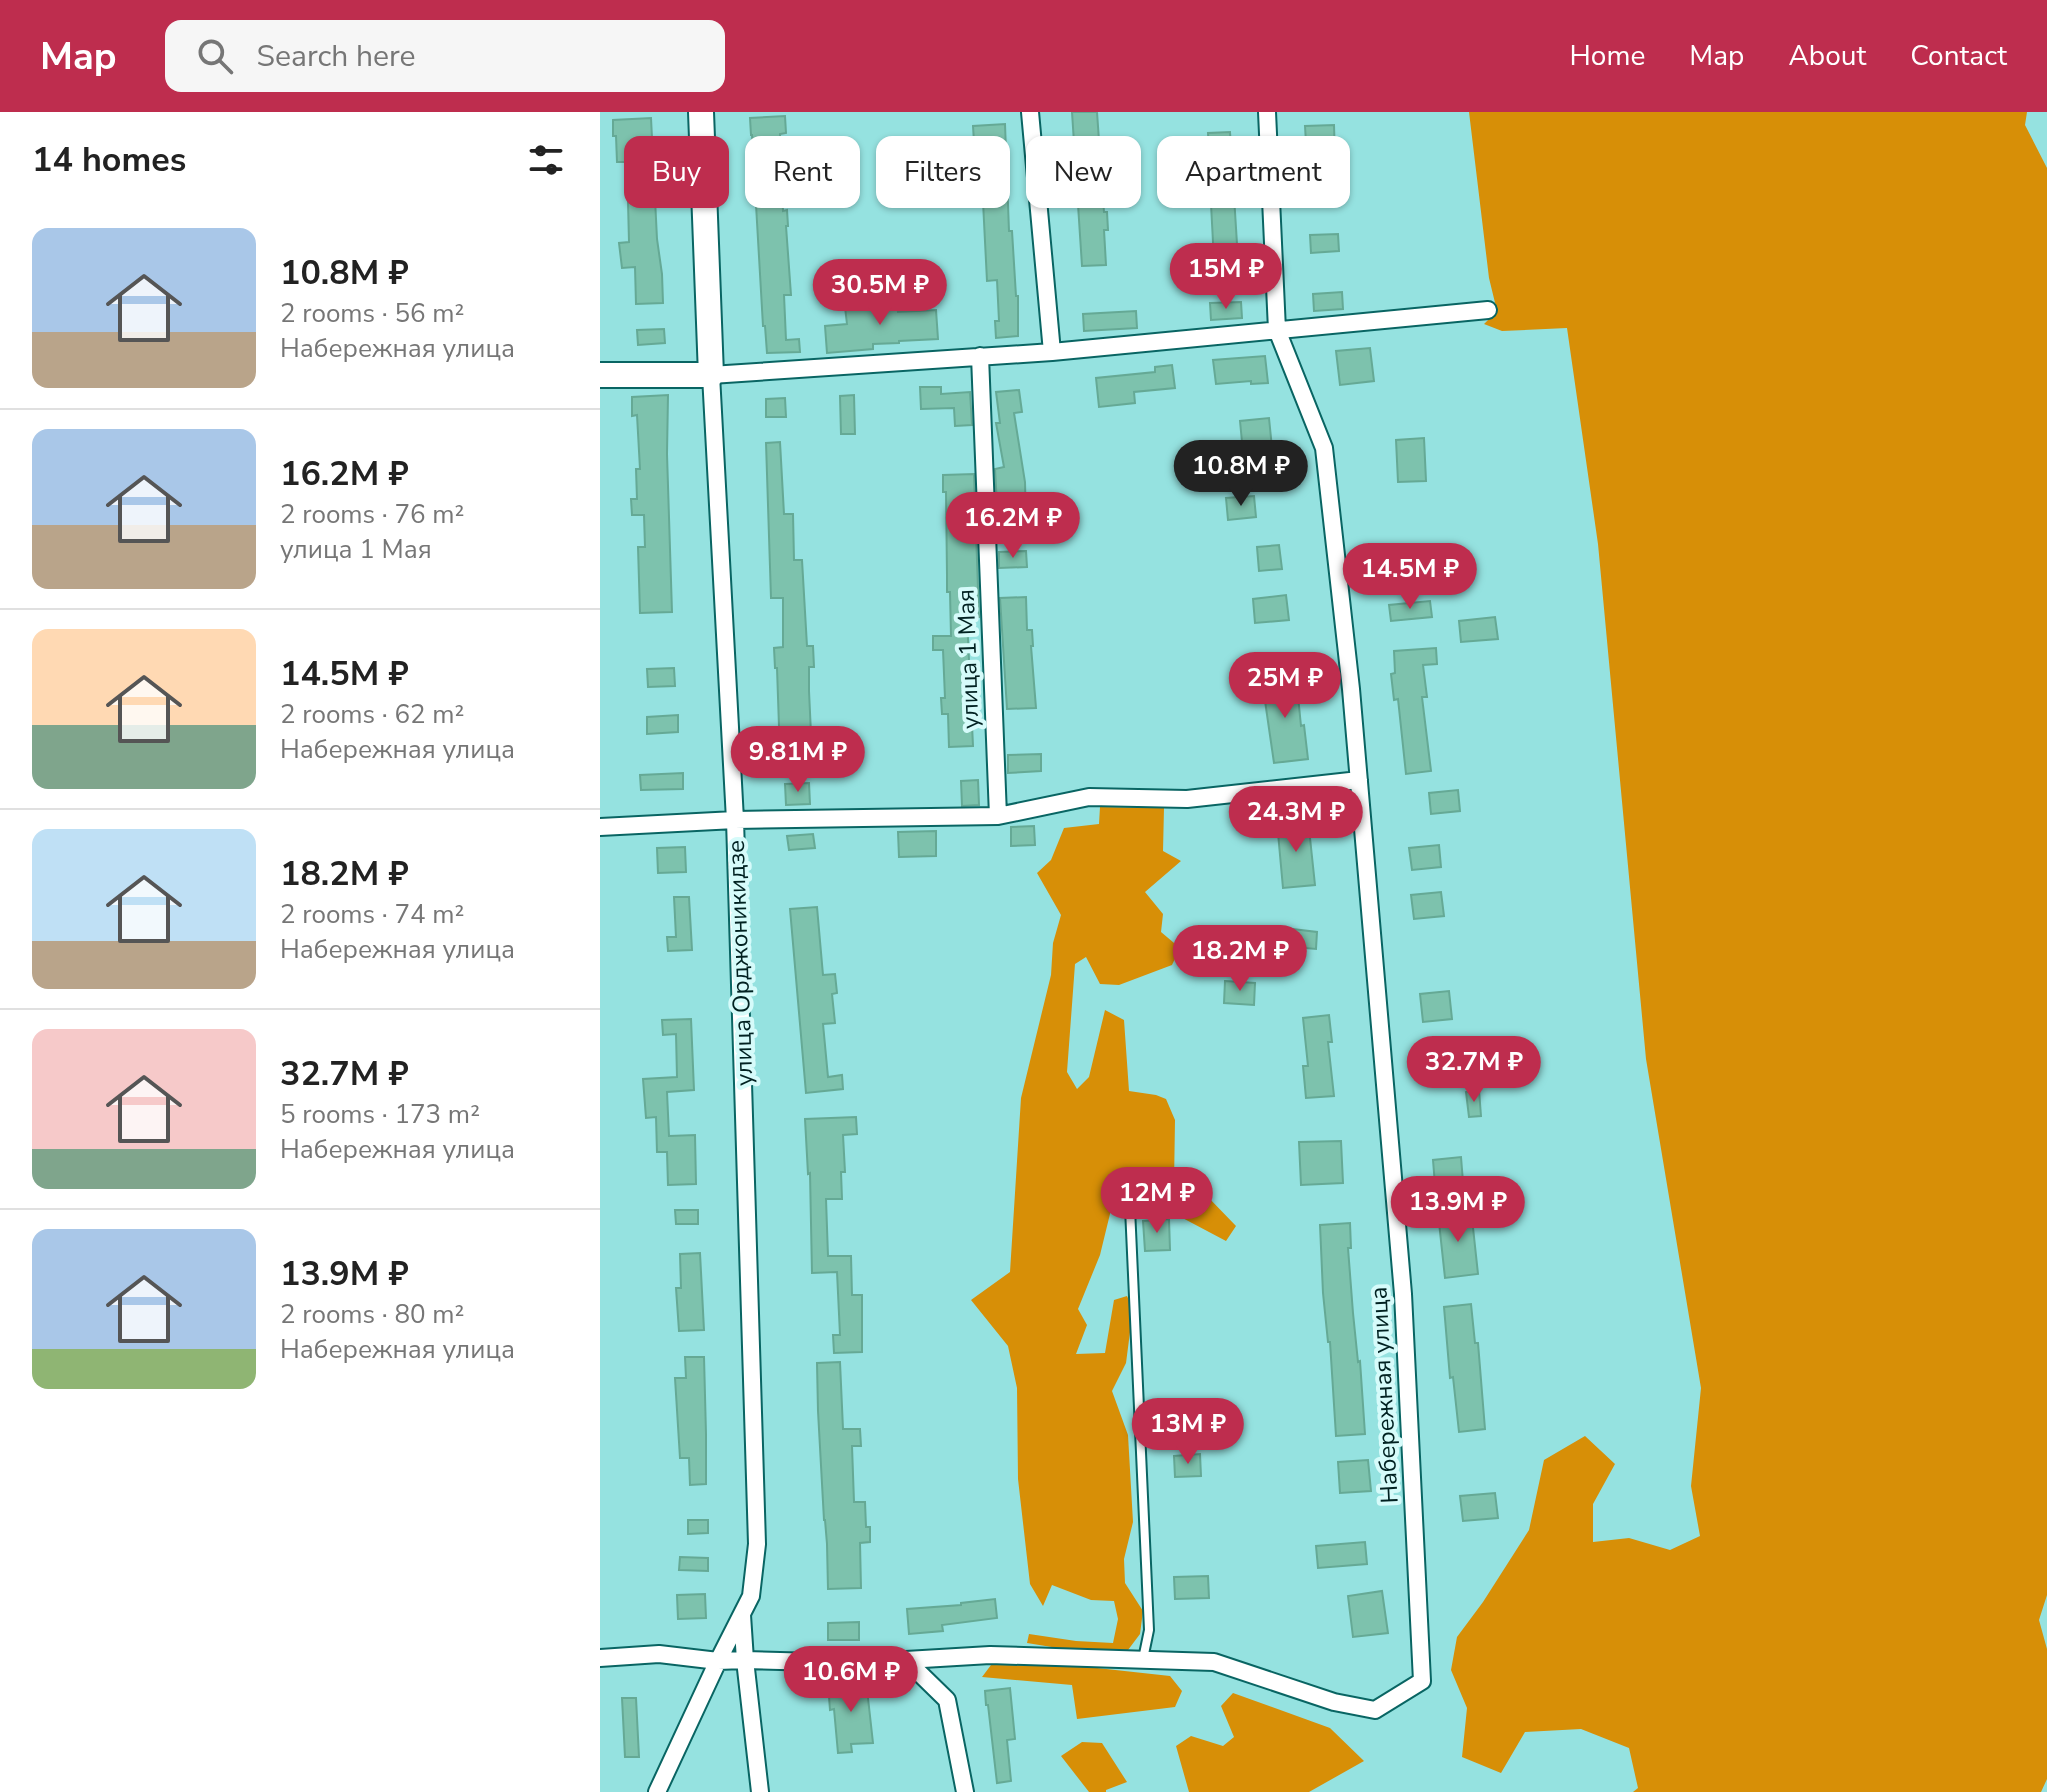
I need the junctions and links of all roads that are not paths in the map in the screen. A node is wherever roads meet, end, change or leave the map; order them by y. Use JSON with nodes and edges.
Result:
{"nodes":[{"id":1,"x":701,"y":112,"type":"edge"},
{"id":2,"x":1030,"y":112,"type":"edge"},
{"id":3,"x":1267,"y":112,"type":"edge"},
{"id":4,"x":1488,"y":310,"type":"dead end"},
{"id":5,"x":1277,"y":330,"type":"junction"},
{"id":6,"x":1052,"y":352,"type":"junction"},
{"id":7,"x":980,"y":356,"type":"junction"},
{"id":8,"x":600,"y":375,"type":"edge"},
{"id":9,"x":711,"y":375,"type":"junction"},
{"id":10,"x":1359,"y":780,"type":"junction"},
{"id":11,"x":998,"y":816,"type":"junction"},
{"id":12,"x":735,"y":820,"type":"junction"},
{"id":13,"x":600,"y":827,"type":"edge"},
{"id":14,"x":1130,"y":1208,"type":"dead end"},
{"id":15,"x":742,"y":1613,"type":"junction"},
{"id":16,"x":600,"y":1658,"type":"edge"},
{"id":17,"x":745,"y":1660,"type":"junction"},
{"id":18,"x":906,"y":1660,"type":"junction"},
{"id":19,"x":1143,"y":1660,"type":"junction"},
{"id":20,"x":718,"y":1661,"type":"junction"},
{"id":21,"x":657,"y":1792,"type":"edge"},
{"id":22,"x":760,"y":1792,"type":"edge"},
{"id":23,"x":965,"y":1792,"type":"edge"}],
"edges":[{"from":1,"to":9,"type":"main road","name":"улица Орджоникидзе"},
{"from":2,"to":6,"type":"street"},
{"from":3,"to":5,"type":"street","name":"Набережная улица"},
{"from":4,"to":5,"type":"street"},
{"from":5,"to":6,"type":"street"},
{"from":5,"to":10,"type":"street","name":"Набережная улица"},
{"from":6,"to":7,"type":"street"},
{"from":7,"to":9,"type":"street"},
{"from":7,"to":11,"type":"street","name":"улица 1 Мая"},
{"from":8,"to":9,"type":"main road"},
{"from":9,"to":12,"type":"street","name":"улица Орджоникидзе"},
{"from":10,"to":11,"type":"street"},
{"from":10,"to":19,"type":"street","name":"Набережная улица"},
{"from":11,"to":12,"type":"street"},
{"from":12,"to":13,"type":"street"},
{"from":12,"to":15,"type":"street","name":"улица Орджоникидзе"},
{"from":14,"to":19,"type":"lane"},
{"from":15,"to":17,"type":"street"},
{"from":15,"to":20,"type":"street","name":"улица Орджоникидзе"},
{"from":16,"to":20,"type":"street"},
{"from":17,"to":18,"type":"street"},
{"from":17,"to":20,"type":"street"},
{"from":17,"to":22,"type":"street"},
{"from":18,"to":19,"type":"street"},
{"from":18,"to":23,"type":"street"},
{"from":20,"to":21,"type":"street","name":"улица Орджоникидзе"}]}
